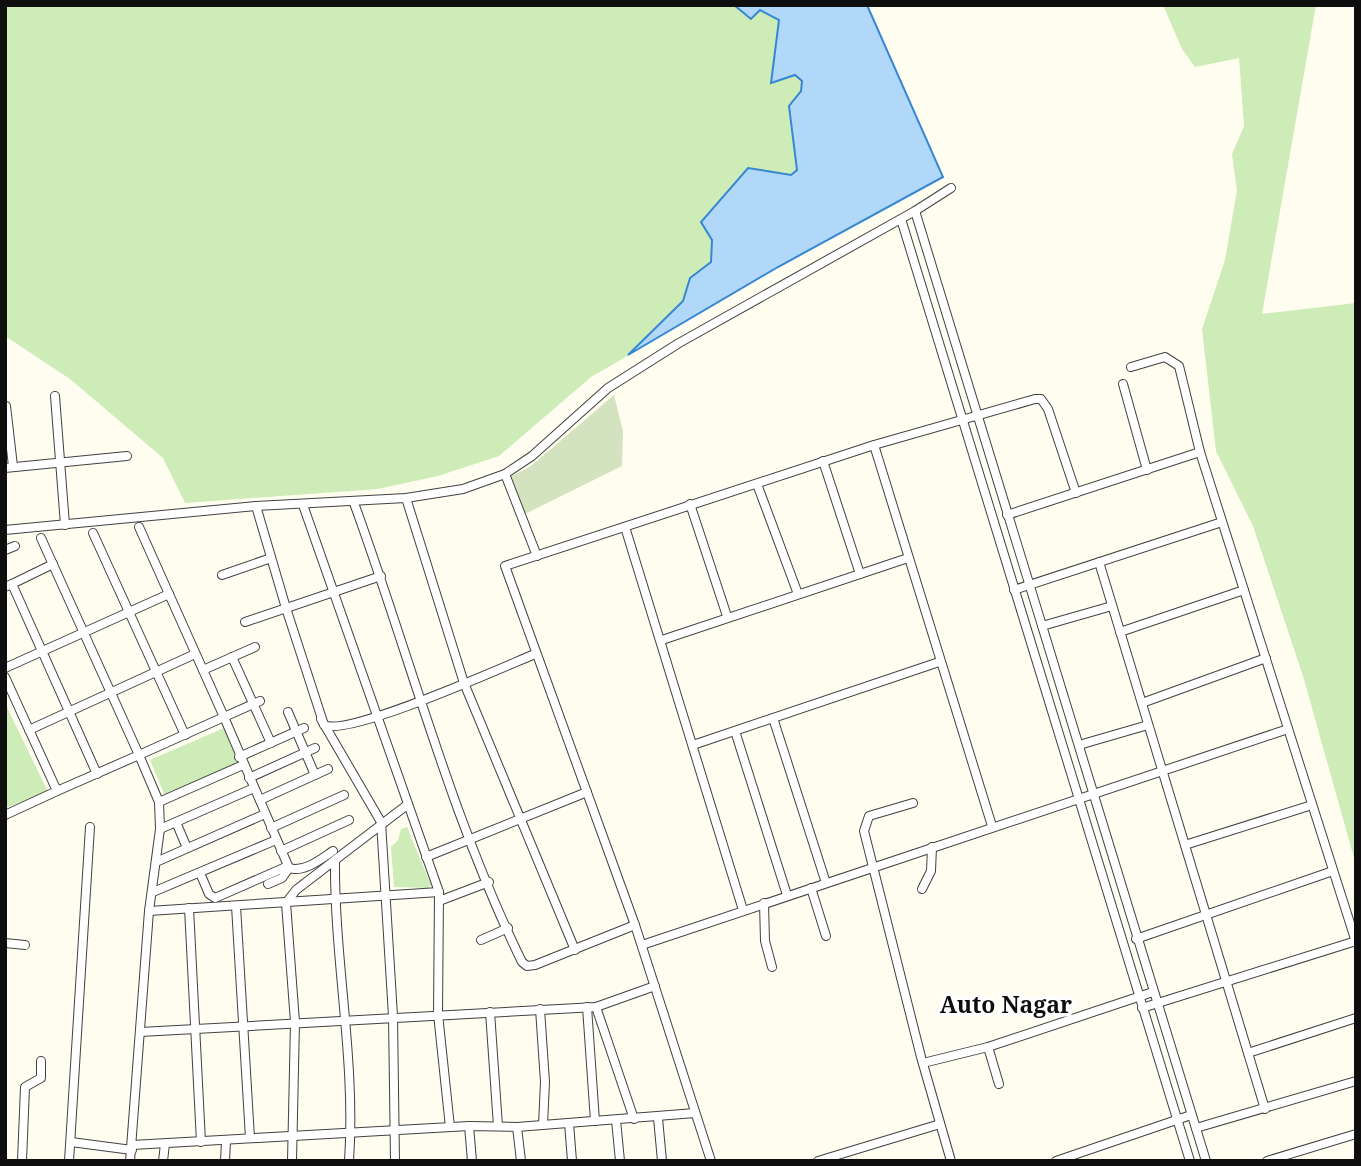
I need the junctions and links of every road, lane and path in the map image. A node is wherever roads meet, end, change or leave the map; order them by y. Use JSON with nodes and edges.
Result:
{"nodes":[{"id":1,"x":951,"y":188,"type":"dead end"},
{"id":2,"x":915,"y":211,"type":"junction"},
{"id":3,"x":901,"y":219,"type":"junction"},
{"id":4,"x":1132,"y":367,"type":"dead end"},
{"id":5,"x":1123,"y":384,"type":"dead end"},
{"id":6,"x":55,"y":396,"type":"dead end"},
{"id":7,"x":6,"y":406,"type":"edge"},
{"id":8,"x":976,"y":416,"type":"junction"},
{"id":9,"x":963,"y":419,"type":"junction"},
{"id":10,"x":874,"y":445,"type":"junction"},
{"id":11,"x":1200,"y":452,"type":"junction"},
{"id":12,"x":127,"y":456,"type":"dead end"},
{"id":13,"x":824,"y":461,"type":"junction"},
{"id":14,"x":63,"y":463,"type":"junction"},
{"id":15,"x":9,"y":467,"type":"edge"},
{"id":16,"x":1147,"y":470,"type":"junction"},
{"id":17,"x":505,"y":474,"type":"junction"},
{"id":18,"x":757,"y":484,"type":"junction"},
{"id":19,"x":1076,"y":493,"type":"junction"},
{"id":20,"x":406,"y":498,"type":"junction"},
{"id":21,"x":354,"y":503,"type":"junction"},
{"id":22,"x":690,"y":504,"type":"junction"},
{"id":23,"x":303,"y":505,"type":"junction"},
{"id":24,"x":256,"y":506,"type":"junction"},
{"id":25,"x":1007,"y":515,"type":"junction"},
{"id":26,"x":1222,"y":522,"type":"junction"},
{"id":27,"x":65,"y":525,"type":"junction"},
{"id":28,"x":139,"y":527,"type":"dead end"},
{"id":29,"x":625,"y":527,"type":"junction"},
{"id":30,"x":5,"y":530,"type":"edge"},
{"id":31,"x":93,"y":533,"type":"dead end"},
{"id":32,"x":41,"y":538,"type":"dead end"},
{"id":33,"x":15,"y":546,"type":"dead end"},
{"id":34,"x":5,"y":550,"type":"edge"},
{"id":35,"x":537,"y":556,"type":"junction"},
{"id":36,"x":271,"y":558,"type":"junction"},
{"id":37,"x":908,"y":558,"type":"junction"},
{"id":38,"x":1099,"y":562,"type":"junction"},
{"id":39,"x":53,"y":564,"type":"junction"},
{"id":40,"x":860,"y":574,"type":"junction"},
{"id":41,"x":222,"y":575,"type":"dead end"},
{"id":42,"x":381,"y":576,"type":"junction"},
{"id":43,"x":1030,"y":584,"type":"junction"},
{"id":44,"x":8,"y":586,"type":"edge"},
{"id":45,"x":1014,"y":590,"type":"junction"},
{"id":46,"x":1244,"y":590,"type":"junction"},
{"id":47,"x":334,"y":592,"type":"junction"},
{"id":48,"x":169,"y":594,"type":"junction"},
{"id":49,"x":798,"y":594,"type":"junction"},
{"id":50,"x":1112,"y":606,"type":"junction"},
{"id":51,"x":286,"y":608,"type":"junction"},
{"id":52,"x":130,"y":612,"type":"junction"},
{"id":53,"x":727,"y":616,"type":"junction"},
{"id":54,"x":245,"y":622,"type":"dead end"},
{"id":55,"x":1042,"y":626,"type":"junction"},
{"id":56,"x":83,"y":631,"type":"junction"},
{"id":57,"x":1120,"y":632,"type":"junction"},
{"id":58,"x":662,"y":639,"type":"junction"},
{"id":59,"x":255,"y":647,"type":"dead end"},
{"id":60,"x":42,"y":650,"type":"junction"},
{"id":61,"x":195,"y":654,"type":"junction"},
{"id":62,"x":535,"y":654,"type":"junction"},
{"id":63,"x":232,"y":657,"type":"junction"},
{"id":64,"x":1266,"y":658,"type":"junction"},
{"id":65,"x":939,"y":662,"type":"junction"},
{"id":66,"x":5,"y":668,"type":"edge"},
{"id":67,"x":202,"y":670,"type":"junction"},
{"id":68,"x":157,"y":671,"type":"junction"},
{"id":69,"x":5,"y":677,"type":"edge"},
{"id":70,"x":464,"y":683,"type":"junction"},
{"id":71,"x":111,"y":691,"type":"junction"},
{"id":72,"x":419,"y":701,"type":"junction"},
{"id":73,"x":256,"y":702,"type":"junction"},
{"id":74,"x":1142,"y":703,"type":"junction"},
{"id":75,"x":69,"y":711,"type":"junction"},
{"id":76,"x":288,"y":712,"type":"dead end"},
{"id":77,"x":223,"y":717,"type":"junction"},
{"id":78,"x":376,"y":717,"type":"junction"},
{"id":79,"x":773,"y":718,"type":"junction"},
{"id":80,"x":321,"y":719,"type":"junction"},
{"id":81,"x":1148,"y":725,"type":"junction"},
{"id":82,"x":1288,"y":729,"type":"junction"},
{"id":83,"x":29,"y":730,"type":"junction"},
{"id":84,"x":300,"y":730,"type":"junction"},
{"id":85,"x":735,"y":731,"type":"junction"},
{"id":86,"x":185,"y":735,"type":"junction"},
{"id":87,"x":271,"y":743,"type":"junction"},
{"id":88,"x":694,"y":745,"type":"junction"},
{"id":89,"x":1079,"y":746,"type":"junction"},
{"id":90,"x":315,"y":748,"type":"dead end"},
{"id":91,"x":305,"y":752,"type":"junction"},
{"id":92,"x":139,"y":755,"type":"junction"},
{"id":93,"x":241,"y":761,"type":"junction"},
{"id":94,"x":328,"y":769,"type":"dead end"},
{"id":95,"x":1163,"y":772,"type":"junction"},
{"id":96,"x":97,"y":774,"type":"junction"},
{"id":97,"x":315,"y":775,"type":"junction"},
{"id":98,"x":249,"y":778,"type":"junction"},
{"id":99,"x":254,"y":788,"type":"junction"},
{"id":100,"x":57,"y":791,"type":"junction"},
{"id":101,"x":587,"y":792,"type":"junction"},
{"id":102,"x":344,"y":795,"type":"dead end"},
{"id":103,"x":1093,"y":795,"type":"junction"},
{"id":104,"x":260,"y":800,"type":"junction"},
{"id":105,"x":1078,"y":800,"type":"junction"},
{"id":106,"x":159,"y":802,"type":"junction"},
{"id":107,"x":913,"y":803,"type":"dead end"},
{"id":108,"x":407,"y":805,"type":"junction"},
{"id":109,"x":1312,"y":805,"type":"junction"},
{"id":110,"x":265,"y":814,"type":"junction"},
{"id":111,"x":5,"y":815,"type":"edge"},
{"id":112,"x":519,"y":817,"type":"junction"},
{"id":113,"x":349,"y":820,"type":"dead end"},
{"id":114,"x":176,"y":822,"type":"junction"},
{"id":115,"x":381,"y":822,"type":"junction"},
{"id":116,"x":992,"y":826,"type":"junction"},
{"id":117,"x":90,"y":827,"type":"dead end"},
{"id":118,"x":160,"y":828,"type":"junction"},
{"id":119,"x":271,"y":828,"type":"junction"},
{"id":120,"x":471,"y":839,"type":"junction"},
{"id":121,"x":276,"y":840,"type":"junction"},
{"id":122,"x":1185,"y":845,"type":"junction"},
{"id":123,"x":932,"y":847,"type":"junction"},
{"id":124,"x":187,"y":848,"type":"junction"},
{"id":125,"x":281,"y":850,"type":"junction"},
{"id":126,"x":334,"y":856,"type":"junction"},
{"id":127,"x":426,"y":857,"type":"junction"},
{"id":128,"x":156,"y":862,"type":"junction"},
{"id":129,"x":288,"y":867,"type":"junction"},
{"id":130,"x":872,"y":867,"type":"junction"},
{"id":131,"x":1333,"y":871,"type":"junction"},
{"id":132,"x":200,"y":873,"type":"junction"},
{"id":133,"x":489,"y":882,"type":"junction"},
{"id":134,"x":826,"y":883,"type":"junction"},
{"id":135,"x":268,"y":884,"type":"dead end"},
{"id":136,"x":811,"y":888,"type":"junction"},
{"id":137,"x":922,"y":889,"type":"dead end"},
{"id":138,"x":153,"y":892,"type":"junction"},
{"id":139,"x":387,"y":895,"type":"junction"},
{"id":140,"x":787,"y":895,"type":"junction"},
{"id":141,"x":439,"y":896,"type":"junction"},
{"id":142,"x":334,"y":898,"type":"junction"},
{"id":143,"x":286,"y":903,"type":"junction"},
{"id":144,"x":764,"y":903,"type":"junction"},
{"id":145,"x":236,"y":906,"type":"junction"},
{"id":146,"x":189,"y":908,"type":"junction"},
{"id":147,"x":743,"y":910,"type":"junction"},
{"id":148,"x":149,"y":911,"type":"junction"},
{"id":149,"x":1206,"y":915,"type":"junction"},
{"id":150,"x":635,"y":925,"type":"junction"},
{"id":151,"x":508,"y":928,"type":"junction"},
{"id":152,"x":826,"y":936,"type":"dead end"},
{"id":153,"x":1136,"y":939,"type":"junction"},
{"id":154,"x":481,"y":940,"type":"dead end"},
{"id":155,"x":1356,"y":942,"type":"edge"},
{"id":156,"x":5,"y":943,"type":"edge"},
{"id":157,"x":25,"y":945,"type":"dead end"},
{"id":158,"x":642,"y":945,"type":"junction"},
{"id":159,"x":575,"y":950,"type":"junction"},
{"id":160,"x":772,"y":967,"type":"dead end"},
{"id":161,"x":1226,"y":981,"type":"junction"},
{"id":162,"x":655,"y":986,"type":"junction"},
{"id":163,"x":1153,"y":992,"type":"junction"},
{"id":164,"x":1138,"y":997,"type":"junction"},
{"id":165,"x":1157,"y":1003,"type":"junction"},
{"id":166,"x":591,"y":1007,"type":"junction"},
{"id":167,"x":1142,"y":1008,"type":"junction"},
{"id":168,"x":540,"y":1009,"type":"junction"},
{"id":169,"x":490,"y":1012,"type":"junction"},
{"id":170,"x":438,"y":1014,"type":"junction"},
{"id":171,"x":393,"y":1016,"type":"junction"},
{"id":172,"x":1356,"y":1018,"type":"edge"},
{"id":173,"x":345,"y":1019,"type":"junction"},
{"id":174,"x":295,"y":1022,"type":"junction"},
{"id":175,"x":243,"y":1025,"type":"junction"},
{"id":176,"x":197,"y":1028,"type":"junction"},
{"id":177,"x":140,"y":1032,"type":"junction"},
{"id":178,"x":988,"y":1046,"type":"junction"},
{"id":179,"x":1248,"y":1053,"type":"junction"},
{"id":180,"x":41,"y":1061,"type":"dead end"},
{"id":181,"x":923,"y":1063,"type":"junction"},
{"id":182,"x":1356,"y":1081,"type":"edge"},
{"id":183,"x":999,"y":1084,"type":"dead end"},
{"id":184,"x":1265,"y":1109,"type":"junction"},
{"id":185,"x":695,"y":1113,"type":"junction"},
{"id":186,"x":1191,"y":1115,"type":"junction"},
{"id":187,"x":658,"y":1118,"type":"junction"},
{"id":188,"x":634,"y":1119,"type":"junction"},
{"id":189,"x":616,"y":1120,"type":"junction"},
{"id":190,"x":595,"y":1121,"type":"junction"},
{"id":191,"x":1177,"y":1121,"type":"junction"},
{"id":192,"x":569,"y":1123,"type":"junction"},
{"id":193,"x":940,"y":1124,"type":"junction"},
{"id":194,"x":543,"y":1125,"type":"junction"},
{"id":195,"x":469,"y":1126,"type":"junction"},
{"id":196,"x":498,"y":1126,"type":"junction"},
{"id":197,"x":450,"y":1127,"type":"junction"},
{"id":198,"x":517,"y":1127,"type":"junction"},
{"id":199,"x":1195,"y":1128,"type":"junction"},
{"id":200,"x":394,"y":1131,"type":"junction"},
{"id":201,"x":1356,"y":1134,"type":"edge"},
{"id":202,"x":351,"y":1135,"type":"junction"},
{"id":203,"x":250,"y":1138,"type":"junction"},
{"id":204,"x":295,"y":1138,"type":"junction"},
{"id":205,"x":226,"y":1141,"type":"junction"},
{"id":206,"x":71,"y":1142,"type":"junction"},
{"id":207,"x":201,"y":1142,"type":"junction"},
{"id":208,"x":165,"y":1144,"type":"junction"},
{"id":209,"x":132,"y":1147,"type":"junction"},
{"id":210,"x":22,"y":1161,"type":"edge"},
{"id":211,"x":69,"y":1161,"type":"edge"},
{"id":212,"x":130,"y":1161,"type":"edge"},
{"id":213,"x":163,"y":1161,"type":"edge"},
{"id":214,"x":225,"y":1161,"type":"edge"},
{"id":215,"x":292,"y":1161,"type":"edge"},
{"id":216,"x":349,"y":1161,"type":"edge"},
{"id":217,"x":395,"y":1161,"type":"edge"},
{"id":218,"x":472,"y":1161,"type":"edge"},
{"id":219,"x":521,"y":1161,"type":"edge"},
{"id":220,"x":572,"y":1161,"type":"edge"},
{"id":221,"x":620,"y":1161,"type":"edge"},
{"id":222,"x":662,"y":1161,"type":"edge"},
{"id":223,"x":711,"y":1161,"type":"edge"},
{"id":224,"x":818,"y":1161,"type":"edge"},
{"id":225,"x":951,"y":1161,"type":"edge"},
{"id":226,"x":1056,"y":1161,"type":"edge"},
{"id":227,"x":1189,"y":1161,"type":"edge"},
{"id":228,"x":1206,"y":1161,"type":"edge"},
{"id":229,"x":1267,"y":1161,"type":"edge"}],
"edges":[{"from":1,"to":2,"type":"street"},
{"from":2,"to":3,"type":"street"},
{"from":2,"to":8,"type":"street"},
{"from":3,"to":9,"type":"street"},
{"from":3,"to":17,"type":"street"},
{"from":4,"to":11,"type":"street"},
{"from":5,"to":16,"type":"street"},
{"from":6,"to":14,"type":"street"},
{"from":7,"to":15,"type":"street"},
{"from":8,"to":9,"type":"street"},
{"from":8,"to":19,"type":"street"},
{"from":8,"to":25,"type":"street"},
{"from":9,"to":10,"type":"street"},
{"from":9,"to":45,"type":"street"},
{"from":10,"to":13,"type":"street"},
{"from":10,"to":37,"type":"street"},
{"from":11,"to":16,"type":"street"},
{"from":11,"to":26,"type":"street"},
{"from":12,"to":14,"type":"street"},
{"from":13,"to":18,"type":"street"},
{"from":13,"to":40,"type":"street"},
{"from":14,"to":15,"type":"street"},
{"from":14,"to":27,"type":"street"},
{"from":16,"to":19,"type":"street"},
{"from":17,"to":20,"type":"street"},
{"from":17,"to":35,"type":"street"},
{"from":18,"to":22,"type":"street"},
{"from":18,"to":49,"type":"street"},
{"from":19,"to":25,"type":"street"},
{"from":20,"to":21,"type":"street"},
{"from":20,"to":70,"type":"street"},
{"from":21,"to":23,"type":"street"},
{"from":21,"to":42,"type":"street"},
{"from":22,"to":29,"type":"street"},
{"from":22,"to":53,"type":"street"},
{"from":23,"to":24,"type":"street"},
{"from":23,"to":47,"type":"street"},
{"from":24,"to":27,"type":"street"},
{"from":24,"to":36,"type":"street"},
{"from":25,"to":43,"type":"street"},
{"from":26,"to":38,"type":"street"},
{"from":26,"to":46,"type":"street"},
{"from":27,"to":30,"type":"street"},
{"from":28,"to":48,"type":"street"},
{"from":29,"to":35,"type":"street"},
{"from":29,"to":58,"type":"street"},
{"from":31,"to":52,"type":"street"},
{"from":32,"to":39,"type":"street"},
{"from":33,"to":34,"type":"street"},
{"from":35,"to":62,"type":"street"},
{"from":36,"to":41,"type":"street"},
{"from":36,"to":51,"type":"street"},
{"from":37,"to":40,"type":"street"},
{"from":37,"to":65,"type":"street"},
{"from":38,"to":43,"type":"street"},
{"from":38,"to":50,"type":"street"},
{"from":39,"to":44,"type":"street"},
{"from":39,"to":56,"type":"street"},
{"from":40,"to":49,"type":"street"},
{"from":42,"to":47,"type":"street"},
{"from":42,"to":72,"type":"street"},
{"from":43,"to":45,"type":"street"},
{"from":43,"to":55,"type":"street"},
{"from":44,"to":60,"type":"street"},
{"from":45,"to":105,"type":"street"},
{"from":46,"to":57,"type":"street"},
{"from":46,"to":64,"type":"street"},
{"from":47,"to":51,"type":"street"},
{"from":47,"to":78,"type":"street"},
{"from":48,"to":52,"type":"street"},
{"from":48,"to":61,"type":"street"},
{"from":49,"to":53,"type":"street"},
{"from":50,"to":55,"type":"street"},
{"from":50,"to":57,"type":"street"},
{"from":51,"to":54,"type":"street"},
{"from":51,"to":80,"type":"street"},
{"from":52,"to":56,"type":"street"},
{"from":52,"to":68,"type":"street"},
{"from":53,"to":58,"type":"street"},
{"from":55,"to":89,"type":"street"},
{"from":56,"to":60,"type":"street"},
{"from":56,"to":71,"type":"street"},
{"from":57,"to":74,"type":"street"},
{"from":58,"to":88,"type":"street"},
{"from":59,"to":63,"type":"street"},
{"from":60,"to":66,"type":"street"},
{"from":60,"to":75,"type":"street"},
{"from":61,"to":67,"type":"street"},
{"from":61,"to":68,"type":"street"},
{"from":62,"to":70,"type":"street"},
{"from":62,"to":101,"type":"street"},
{"from":63,"to":67,"type":"street"},
{"from":63,"to":73,"type":"street"},
{"from":64,"to":74,"type":"street"},
{"from":64,"to":82,"type":"street"},
{"from":65,"to":79,"type":"street"},
{"from":65,"to":116,"type":"street"},
{"from":67,"to":77,"type":"street"},
{"from":68,"to":71,"type":"street"},
{"from":68,"to":86,"type":"street"},
{"from":69,"to":83,"type":"street"},
{"from":70,"to":72,"type":"street"},
{"from":70,"to":112,"type":"street"},
{"from":71,"to":75,"type":"street"},
{"from":71,"to":92,"type":"street"},
{"from":72,"to":78,"type":"street"},
{"from":72,"to":120,"type":"street"},
{"from":73,"to":77,"type":"street"},
{"from":73,"to":87,"type":"street"},
{"from":74,"to":81,"type":"street"},
{"from":75,"to":83,"type":"street"},
{"from":75,"to":96,"type":"street"},
{"from":76,"to":84,"type":"street"},
{"from":77,"to":86,"type":"street"},
{"from":77,"to":93,"type":"street"},
{"from":78,"to":80,"type":"street"},
{"from":78,"to":108,"type":"street"},
{"from":79,"to":85,"type":"street"},
{"from":79,"to":134,"type":"street"},
{"from":80,"to":115,"type":"street"},
{"from":81,"to":89,"type":"street"},
{"from":81,"to":95,"type":"street"},
{"from":82,"to":95,"type":"street"},
{"from":82,"to":109,"type":"street"},
{"from":83,"to":100,"type":"street"},
{"from":84,"to":87,"type":"street"},
{"from":84,"to":91,"type":"street"},
{"from":85,"to":88,"type":"street"},
{"from":85,"to":140,"type":"street"},
{"from":86,"to":92,"type":"street"},
{"from":87,"to":93,"type":"street"},
{"from":88,"to":147,"type":"street"},
{"from":89,"to":103,"type":"street"},
{"from":90,"to":91,"type":"street"},
{"from":91,"to":97,"type":"street"},
{"from":91,"to":98,"type":"street"},
{"from":92,"to":96,"type":"street"},
{"from":92,"to":106,"type":"street"},
{"from":93,"to":98,"type":"street"},
{"from":93,"to":106,"type":"street"},
{"from":94,"to":97,"type":"street"},
{"from":95,"to":103,"type":"street"},
{"from":95,"to":122,"type":"street"},
{"from":96,"to":100,"type":"street"},
{"from":97,"to":104,"type":"street"},
{"from":98,"to":99,"type":"street"},
{"from":99,"to":104,"type":"street"},
{"from":99,"to":114,"type":"street"},
{"from":100,"to":111,"type":"street"},
{"from":101,"to":112,"type":"street"},
{"from":101,"to":150,"type":"street"},
{"from":102,"to":119,"type":"street"},
{"from":103,"to":105,"type":"street"},
{"from":103,"to":153,"type":"street"},
{"from":104,"to":110,"type":"street"},
{"from":105,"to":116,"type":"street"},
{"from":105,"to":164,"type":"street"},
{"from":106,"to":118,"type":"street"},
{"from":107,"to":130,"type":"street"},
{"from":108,"to":115,"type":"street"},
{"from":108,"to":127,"type":"street"},
{"from":109,"to":122,"type":"street"},
{"from":109,"to":131,"type":"street"},
{"from":110,"to":119,"type":"street"},
{"from":110,"to":124,"type":"street"},
{"from":112,"to":120,"type":"street"},
{"from":112,"to":159,"type":"street"},
{"from":113,"to":125,"type":"street"},
{"from":114,"to":118,"type":"street"},
{"from":114,"to":124,"type":"street"},
{"from":115,"to":126,"type":"street"},
{"from":115,"to":139,"type":"street"},
{"from":116,"to":123,"type":"street"},
{"from":117,"to":206,"type":"street"},
{"from":118,"to":128,"type":"street"},
{"from":119,"to":121,"type":"street"},
{"from":120,"to":127,"type":"street"},
{"from":120,"to":133,"type":"street"},
{"from":121,"to":125,"type":"street"},
{"from":121,"to":132,"type":"street"},
{"from":122,"to":149,"type":"street"},
{"from":123,"to":130,"type":"street"},
{"from":123,"to":137,"type":"street"},
{"from":124,"to":128,"type":"street"},
{"from":125,"to":129,"type":"street"},
{"from":126,"to":129,"type":"street"},
{"from":126,"to":142,"type":"street"},
{"from":126,"to":143,"type":"street"},
{"from":127,"to":141,"type":"street"},
{"from":128,"to":138,"type":"street"},
{"from":129,"to":132,"type":"street"},
{"from":129,"to":135,"type":"street"},
{"from":130,"to":134,"type":"street"},
{"from":130,"to":181,"type":"street"},
{"from":131,"to":149,"type":"street"},
{"from":131,"to":155,"type":"street"},
{"from":132,"to":138,"type":"street"},
{"from":133,"to":141,"type":"street"},
{"from":133,"to":151,"type":"street"},
{"from":134,"to":136,"type":"street"},
{"from":136,"to":140,"type":"street"},
{"from":136,"to":152,"type":"street"},
{"from":138,"to":148,"type":"street"},
{"from":139,"to":141,"type":"street"},
{"from":139,"to":142,"type":"street"},
{"from":139,"to":171,"type":"street"},
{"from":140,"to":144,"type":"street"},
{"from":141,"to":170,"type":"street"},
{"from":142,"to":143,"type":"street"},
{"from":142,"to":173,"type":"street"},
{"from":143,"to":145,"type":"street"},
{"from":143,"to":174,"type":"street"},
{"from":144,"to":147,"type":"street"},
{"from":144,"to":160,"type":"street"},
{"from":145,"to":146,"type":"street"},
{"from":145,"to":175,"type":"street"},
{"from":146,"to":148,"type":"street"},
{"from":146,"to":176,"type":"street"},
{"from":147,"to":158,"type":"street"},
{"from":148,"to":177,"type":"street"},
{"from":149,"to":153,"type":"street"},
{"from":149,"to":161,"type":"street"},
{"from":150,"to":158,"type":"street"},
{"from":150,"to":159,"type":"street"},
{"from":151,"to":154,"type":"street"},
{"from":151,"to":159,"type":"street"},
{"from":153,"to":163,"type":"street"},
{"from":155,"to":161,"type":"street"},
{"from":156,"to":157,"type":"street"},
{"from":158,"to":162,"type":"street"},
{"from":161,"to":165,"type":"street"},
{"from":161,"to":179,"type":"street"},
{"from":162,"to":166,"type":"street"},
{"from":162,"to":185,"type":"street"},
{"from":163,"to":164,"type":"street"},
{"from":163,"to":165,"type":"street"},
{"from":164,"to":167,"type":"street"},
{"from":164,"to":178,"type":"street"},
{"from":165,"to":167,"type":"street"},
{"from":165,"to":186,"type":"street"},
{"from":166,"to":168,"type":"street"},
{"from":166,"to":188,"type":"street"},
{"from":166,"to":190,"type":"street"},
{"from":167,"to":191,"type":"street"},
{"from":168,"to":169,"type":"street"},
{"from":168,"to":194,"type":"street"},
{"from":169,"to":170,"type":"street"},
{"from":169,"to":196,"type":"street"},
{"from":170,"to":171,"type":"street"},
{"from":170,"to":197,"type":"street"},
{"from":171,"to":173,"type":"street"},
{"from":171,"to":200,"type":"street"},
{"from":172,"to":179,"type":"street"},
{"from":173,"to":174,"type":"street"},
{"from":173,"to":202,"type":"street"},
{"from":174,"to":175,"type":"street"},
{"from":174,"to":204,"type":"street"},
{"from":175,"to":176,"type":"street"},
{"from":175,"to":203,"type":"street"},
{"from":176,"to":177,"type":"street"},
{"from":176,"to":207,"type":"street"},
{"from":177,"to":209,"type":"street"},
{"from":178,"to":181,"type":"street"},
{"from":178,"to":183,"type":"street"},
{"from":179,"to":184,"type":"street"},
{"from":180,"to":210,"type":"street"},
{"from":181,"to":193,"type":"street"},
{"from":182,"to":184,"type":"street"},
{"from":184,"to":199,"type":"street"},
{"from":185,"to":187,"type":"street"},
{"from":185,"to":223,"type":"street"},
{"from":186,"to":191,"type":"street"},
{"from":186,"to":199,"type":"street"},
{"from":187,"to":188,"type":"street"},
{"from":187,"to":222,"type":"street"},
{"from":188,"to":189,"type":"street"},
{"from":189,"to":190,"type":"street"},
{"from":189,"to":221,"type":"street"},
{"from":190,"to":192,"type":"street"},
{"from":191,"to":226,"type":"street"},
{"from":191,"to":227,"type":"street"},
{"from":192,"to":194,"type":"street"},
{"from":192,"to":220,"type":"street"},
{"from":193,"to":224,"type":"street"},
{"from":193,"to":225,"type":"street"},
{"from":194,"to":198,"type":"street"},
{"from":195,"to":196,"type":"street"},
{"from":195,"to":197,"type":"street"},
{"from":195,"to":218,"type":"street"},
{"from":196,"to":198,"type":"street"},
{"from":197,"to":200,"type":"street"},
{"from":198,"to":219,"type":"street"},
{"from":199,"to":228,"type":"street"},
{"from":200,"to":202,"type":"street"},
{"from":200,"to":217,"type":"street"},
{"from":201,"to":229,"type":"street"},
{"from":202,"to":204,"type":"street"},
{"from":202,"to":216,"type":"street"},
{"from":203,"to":204,"type":"street"},
{"from":203,"to":205,"type":"street"},
{"from":204,"to":215,"type":"street"},
{"from":205,"to":207,"type":"street"},
{"from":205,"to":214,"type":"street"},
{"from":206,"to":209,"type":"street"},
{"from":206,"to":211,"type":"street"},
{"from":207,"to":208,"type":"street"},
{"from":208,"to":209,"type":"street"},
{"from":208,"to":213,"type":"street"},
{"from":209,"to":212,"type":"street"}]}
